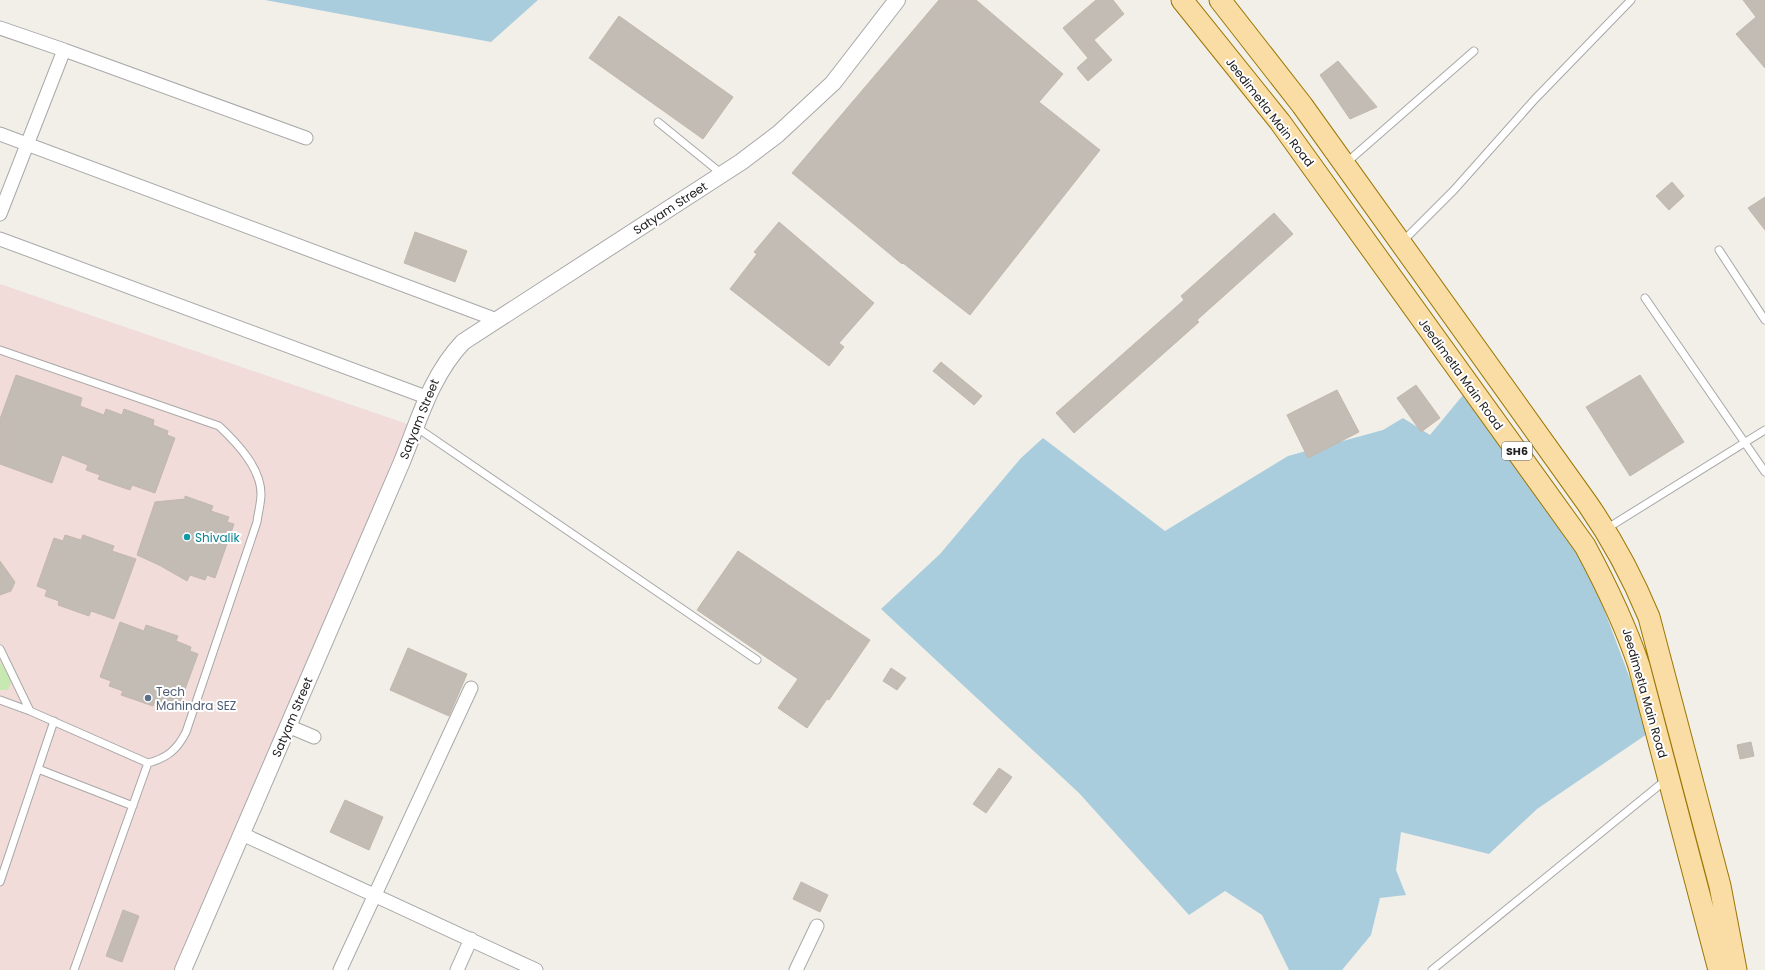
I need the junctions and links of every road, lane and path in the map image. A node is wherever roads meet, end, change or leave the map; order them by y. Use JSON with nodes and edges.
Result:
{"nodes":[{"id":1,"x":897,"y":0,"type":"edge"},
{"id":2,"x":1182,"y":0,"type":"edge"},
{"id":3,"x":1220,"y":0,"type":"edge"},
{"id":4,"x":1631,"y":0,"type":"edge"},
{"id":5,"x":0,"y":28,"type":"edge"},
{"id":6,"x":64,"y":50,"type":"junction"},
{"id":7,"x":1474,"y":51,"type":"dead end"},
{"id":8,"x":658,"y":122,"type":"dead end"},
{"id":9,"x":0,"y":134,"type":"edge"},
{"id":10,"x":306,"y":138,"type":"dead end"},
{"id":11,"x":27,"y":144,"type":"junction"},
{"id":12,"x":1344,"y":164,"type":"junction"},
{"id":13,"x":722,"y":174,"type":"junction"},
{"id":14,"x":0,"y":214,"type":"edge"},
{"id":15,"x":0,"y":239,"type":"edge"},
{"id":16,"x":1401,"y":243,"type":"junction"},
{"id":17,"x":1719,"y":250,"type":"dead end"},
{"id":18,"x":1645,"y":298,"type":"dead end"},
{"id":19,"x":497,"y":320,"type":"junction"},
{"id":20,"x":1765,"y":320,"type":"edge"},
{"id":21,"x":0,"y":350,"type":"edge"},
{"id":22,"x":426,"y":397,"type":"junction"},
{"id":23,"x":416,"y":427,"type":"junction"},
{"id":24,"x":1765,"y":430,"type":"edge"},
{"id":25,"x":1746,"y":442,"type":"junction"},
{"id":26,"x":1765,"y":472,"type":"edge"},
{"id":27,"x":1606,"y":529,"type":"junction"},
{"id":28,"x":0,"y":649,"type":"edge"},
{"id":29,"x":757,"y":660,"type":"dead end"},
{"id":30,"x":471,"y":688,"type":"dead end"},
{"id":31,"x":0,"y":700,"type":"edge"},
{"id":32,"x":30,"y":711,"type":"junction"},
{"id":33,"x":54,"y":721,"type":"junction"},
{"id":34,"x":288,"y":726,"type":"junction"},
{"id":35,"x":314,"y":737,"type":"dead end"},
{"id":36,"x":148,"y":763,"type":"junction"},
{"id":37,"x":38,"y":769,"type":"junction"},
{"id":38,"x":1669,"y":777,"type":"junction"},
{"id":39,"x":133,"y":806,"type":"junction"},
{"id":40,"x":242,"y":834,"type":"junction"},
{"id":41,"x":0,"y":882,"type":"edge"},
{"id":42,"x":374,"y":895,"type":"junction"},
{"id":43,"x":817,"y":926,"type":"dead end"},
{"id":44,"x":1720,"y":936,"type":"junction"},
{"id":45,"x":470,"y":939,"type":"junction"},
{"id":46,"x":74,"y":970,"type":"edge"},
{"id":47,"x":182,"y":970,"type":"edge"},
{"id":48,"x":340,"y":970,"type":"edge"},
{"id":49,"x":458,"y":970,"type":"edge"},
{"id":50,"x":536,"y":970,"type":"edge"},
{"id":51,"x":796,"y":970,"type":"edge"},
{"id":52,"x":1432,"y":970,"type":"edge"},
{"id":53,"x":1718,"y":970,"type":"edge"},
{"id":54,"x":1736,"y":970,"type":"edge"}],
"edges":[{"from":1,"to":13,"type":"street","name":"Satyam Street"},
{"from":2,"to":38,"type":"main road","name":"Jeedimetla Main Road","number":"SH6"},
{"from":3,"to":12,"type":"main road","name":"Jeedimetla Main Road","number":"SH6"},
{"from":4,"to":16,"type":"lane"},
{"from":5,"to":6,"type":"street"},
{"from":6,"to":10,"type":"street"},
{"from":6,"to":11,"type":"street"},
{"from":7,"to":12,"type":"lane"},
{"from":8,"to":13,"type":"lane"},
{"from":9,"to":11,"type":"street"},
{"from":11,"to":14,"type":"street"},
{"from":11,"to":19,"type":"street"},
{"from":12,"to":16,"type":"main road","name":"Jeedimetla Main Road","number":"SH6"},
{"from":13,"to":19,"type":"street","name":"Satyam Street"},
{"from":15,"to":22,"type":"street"},
{"from":16,"to":27,"type":"main road","name":"Jeedimetla Main Road","number":"SH6"},
{"from":17,"to":20,"type":"lane"},
{"from":18,"to":25,"type":"lane"},
{"from":19,"to":22,"type":"street","name":"Satyam Street"},
{"from":21,"to":36,"type":"lane"},
{"from":22,"to":23,"type":"street","name":"Satyam Street"},
{"from":23,"to":29,"type":"lane"},
{"from":23,"to":34,"type":"street","name":"Satyam Street"},
{"from":24,"to":25,"type":"lane"},
{"from":25,"to":26,"type":"lane"},
{"from":25,"to":27,"type":"lane"},
{"from":27,"to":44,"type":"main road","name":"Jeedimetla Main Road","number":"SH6"},
{"from":28,"to":32,"type":"lane"},
{"from":30,"to":42,"type":"street"},
{"from":31,"to":32,"type":"lane"},
{"from":32,"to":33,"type":"lane"},
{"from":33,"to":36,"type":"lane"},
{"from":33,"to":37,"type":"lane"},
{"from":34,"to":35,"type":"street"},
{"from":34,"to":40,"type":"street","name":"Satyam Street"},
{"from":36,"to":39,"type":"lane"},
{"from":37,"to":39,"type":"lane"},
{"from":37,"to":41,"type":"lane"},
{"from":38,"to":44,"type":"main road","name":"Jeedimetla Main Road","number":"SH6"},
{"from":38,"to":52,"type":"lane"},
{"from":39,"to":46,"type":"lane"},
{"from":40,"to":42,"type":"street"},
{"from":40,"to":47,"type":"street","name":"Satyam Street"},
{"from":42,"to":45,"type":"street"},
{"from":42,"to":48,"type":"street"},
{"from":43,"to":51,"type":"street"},
{"from":44,"to":53,"type":"main road","name":"Jeedimetla Main Road","number":"SH6"},
{"from":44,"to":54,"type":"main road","name":"Jeedimetla Main Road","number":"SH6"},
{"from":45,"to":49,"type":"street"},
{"from":45,"to":50,"type":"street"}]}
